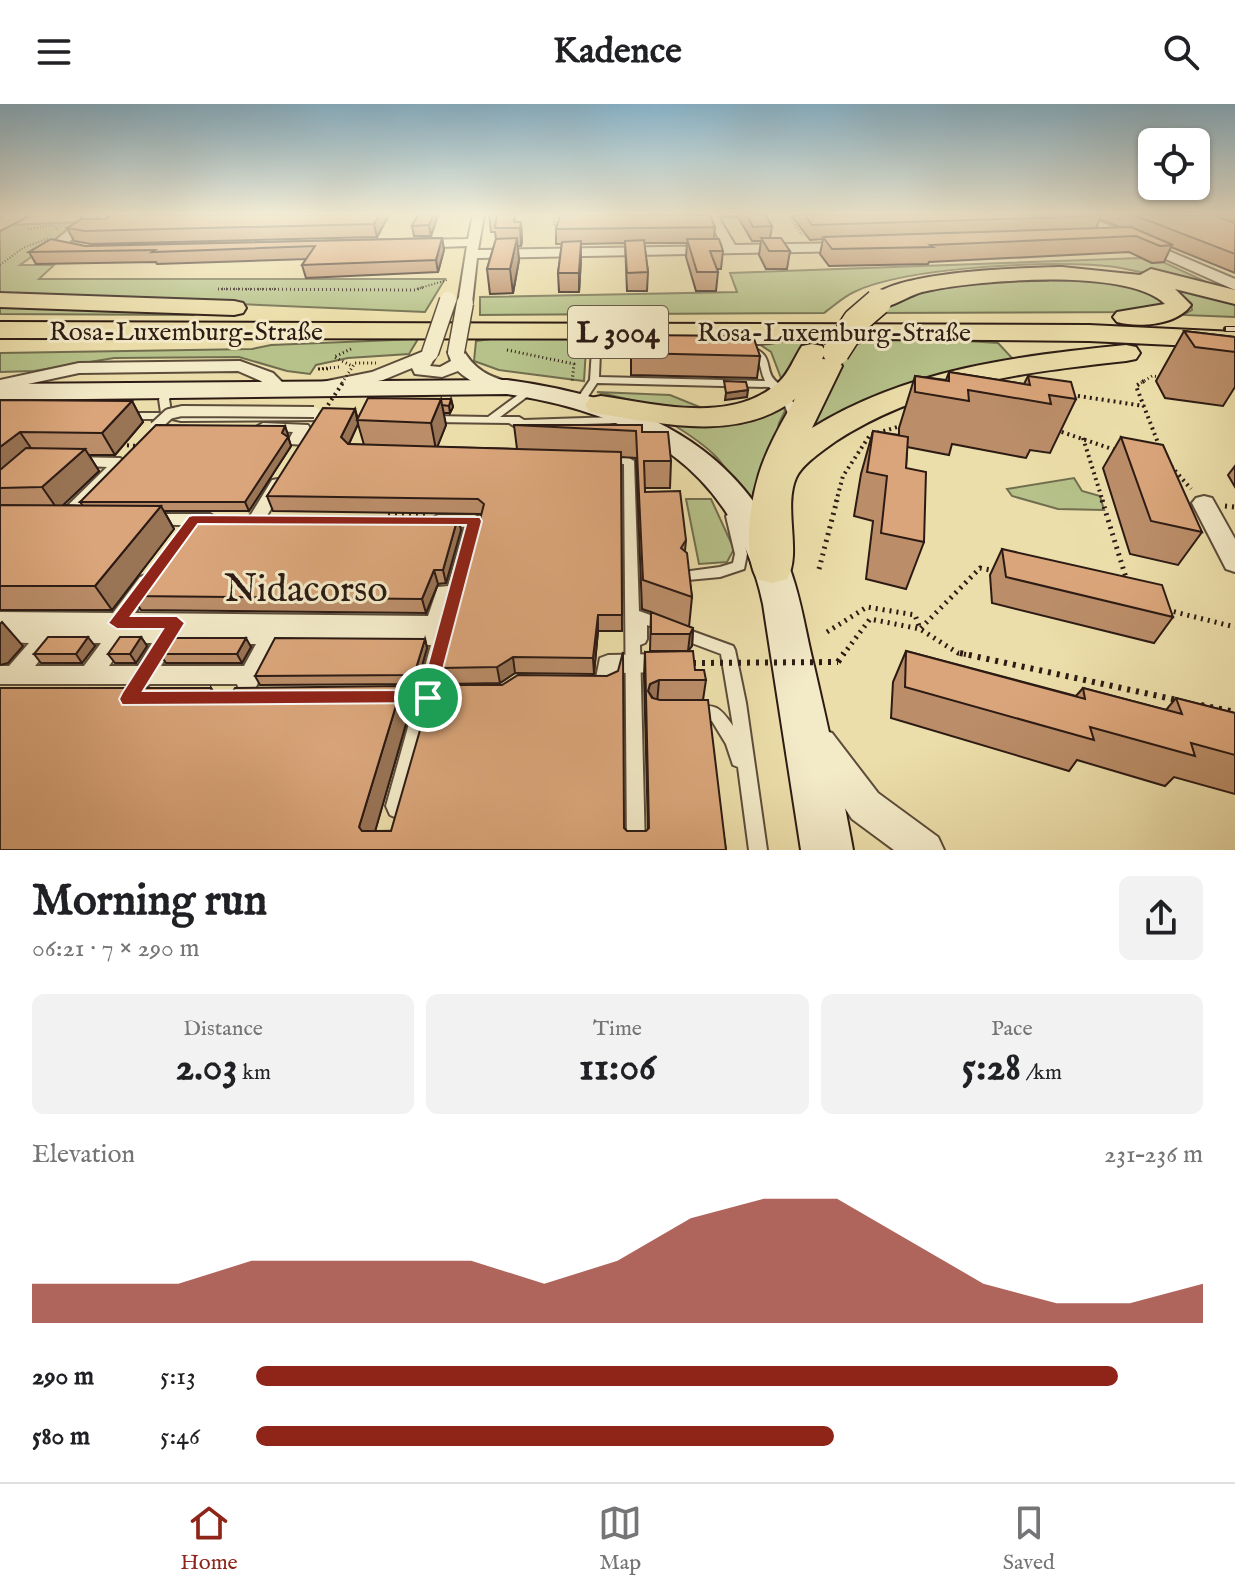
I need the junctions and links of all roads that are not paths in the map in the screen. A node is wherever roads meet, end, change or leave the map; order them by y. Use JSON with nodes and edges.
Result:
{"nodes":[{"id":1,"x":77,"y":250,"type":"edge"},
{"id":2,"x":438,"y":250,"type":"edge"},
{"id":3,"x":472,"y":250,"type":"edge"},
{"id":4,"x":732,"y":250,"type":"joint"},
{"id":5,"x":738,"y":250,"type":"edge"},
{"id":6,"x":1152,"y":250,"type":"edge"},
{"id":7,"x":91,"y":251,"type":"edge"},
{"id":8,"x":471,"y":255,"type":"junction"},
{"id":9,"x":1235,"y":285,"type":"edge"},
{"id":10,"x":1235,"y":297,"type":"edge"},
{"id":11,"x":0,"y":300,"type":"edge"},
{"id":12,"x":457,"y":302,"type":"junction"},
{"id":13,"x":866,"y":302,"type":"junction"},
{"id":14,"x":0,"y":320,"type":"edge"},
{"id":15,"x":1077,"y":321,"type":"junction"},
{"id":16,"x":1235,"y":322,"type":"edge"},
{"id":17,"x":0,"y":330,"type":"edge"},
{"id":18,"x":422,"y":340,"type":"junction"},
{"id":19,"x":1235,"y":340,"type":"edge"},
{"id":20,"x":690,"y":342,"type":"edge"},
{"id":21,"x":652,"y":343,"type":"edge"},
{"id":22,"x":817,"y":345,"type":"junction"},
{"id":23,"x":0,"y":346,"type":"edge"},
{"id":24,"x":1235,"y":346,"type":"edge"},
{"id":25,"x":728,"y":347,"type":"edge"},
{"id":26,"x":458,"y":358,"type":"junction"},
{"id":27,"x":507,"y":387,"type":"junction"},
{"id":28,"x":0,"y":388,"type":"edge"},
{"id":29,"x":279,"y":388,"type":"junction"},
{"id":30,"x":173,"y":389,"type":"junction"},
{"id":31,"x":789,"y":389,"type":"junction"},
{"id":32,"x":539,"y":391,"type":"junction"},
{"id":33,"x":592,"y":395,"type":"junction"},
{"id":34,"x":318,"y":404,"type":"junction"},
{"id":35,"x":121,"y":416,"type":"edge"},
{"id":36,"x":345,"y":416,"type":"junction"},
{"id":37,"x":519,"y":420,"type":"dead end"},
{"id":38,"x":484,"y":424,"type":"junction"},
{"id":39,"x":656,"y":429,"type":"junction"},
{"id":40,"x":145,"y":441,"type":"junction"},
{"id":41,"x":119,"y":454,"type":"junction"},
{"id":42,"x":599,"y":460,"type":"edge"},
{"id":43,"x":50,"y":462,"type":"edge"},
{"id":44,"x":777,"y":474,"type":"junction"},
{"id":45,"x":724,"y":486,"type":"junction"},
{"id":46,"x":1204,"y":503,"type":"road end"},
{"id":47,"x":91,"y":519,"type":"edge"},
{"id":48,"x":249,"y":519,"type":"junction"},
{"id":49,"x":194,"y":520,"type":"junction"},
{"id":50,"x":424,"y":520,"type":"edge"},
{"id":51,"x":470,"y":520,"type":"junction"},
{"id":52,"x":175,"y":544,"type":"edge"},
{"id":53,"x":1235,"y":563,"type":"edge"},
{"id":54,"x":155,"y":568,"type":"edge"},
{"id":55,"x":772,"y":568,"type":"junction"},
{"id":56,"x":688,"y":575,"type":"edge"},
{"id":57,"x":285,"y":617,"type":"dead end"},
{"id":58,"x":0,"y":620,"type":"edge"},
{"id":59,"x":177,"y":623,"type":"junction"},
{"id":60,"x":448,"y":624,"type":"junction"},
{"id":61,"x":118,"y":629,"type":"junction"},
{"id":62,"x":0,"y":634,"type":"edge"},
{"id":63,"x":48,"y":635,"type":"junction"},
{"id":64,"x":271,"y":636,"type":"junction"},
{"id":65,"x":690,"y":663,"type":"edge"},
{"id":66,"x":7,"y":675,"type":"edge"},
{"id":67,"x":90,"y":675,"type":"junction"},
{"id":68,"x":570,"y":687,"type":"edge"},
{"id":69,"x":244,"y":689,"type":"junction"},
{"id":70,"x":459,"y":697,"type":"edge"},
{"id":71,"x":270,"y":698,"type":"edge"},
{"id":72,"x":420,"y":698,"type":"junction"},
{"id":73,"x":160,"y":699,"type":"edge"},
{"id":74,"x":679,"y":714,"type":"edge"},
{"id":75,"x":640,"y":715,"type":"dead end"},
{"id":76,"x":807,"y":726,"type":"junction"},
{"id":77,"x":748,"y":786,"type":"junction"},
{"id":78,"x":391,"y":836,"type":"edge"},
{"id":79,"x":636,"y":850,"type":"edge"},
{"id":80,"x":758,"y":850,"type":"edge"},
{"id":81,"x":827,"y":850,"type":"edge"},
{"id":82,"x":925,"y":850,"type":"edge"}],
"edges":[{"from":1,"to":7,"type":"street"},
{"from":2,"to":8,"type":"street"},
{"from":3,"to":8,"type":"street"},
{"from":4,"to":5,"type":"street"},
{"from":4,"to":8,"type":"street"},
{"from":6,"to":9,"type":"street"},
{"from":8,"to":12,"type":"street"},
{"from":10,"to":13,"type":"highway"},
{"from":11,"to":18,"type":"highway"},
{"from":12,"to":18,"type":"street","bridge":true},
{"from":12,"to":26,"type":"street","bridge":true},
{"from":13,"to":15,"type":"highway"},
{"from":13,"to":22,"type":"highway"},
{"from":14,"to":18,"type":"highway","name":"Rosa-Luxemburg-Straße","number":"L 3004"},
{"from":15,"to":16,"type":"highway","name":"Rosa-Luxemburg-Straße","number":"L 3004"},
{"from":15,"to":18,"type":"highway","name":"Rosa-Luxemburg-Straße","number":"L 3004"},
{"from":17,"to":18,"type":"highway","name":"Rosa-Luxemburg-Straße","number":"L 3004"},
{"from":18,"to":22,"type":"highway","name":"Rosa-Luxemburg-Straße","number":"L 3004"},
{"from":18,"to":23,"type":"highway"},
{"from":18,"to":26,"type":"street"},
{"from":18,"to":34,"type":"street"},
{"from":19,"to":22,"type":"highway","name":"Rosa-Luxemburg-Straße","number":"L 3004"},
{"from":20,"to":22,"type":"lane"},
{"from":21,"to":33,"type":"lane"},
{"from":22,"to":31,"type":"highway"},
{"from":24,"to":44,"type":"highway"},
{"from":25,"to":31,"type":"lane"},
{"from":26,"to":27,"type":"street"},
{"from":27,"to":32,"type":"main road"},
{"from":27,"to":34,"type":"main road"},
{"from":28,"to":29,"type":"street"},
{"from":28,"to":30,"type":"main road"},
{"from":29,"to":30,"type":"main road"},
{"from":29,"to":34,"type":"main road"},
{"from":30,"to":36,"type":"lane"},
{"from":31,"to":33,"type":"highway"},
{"from":31,"to":44,"type":"highway"},
{"from":32,"to":33,"type":"main road"},
{"from":32,"to":38,"type":"lane"},
{"from":33,"to":39,"type":"main road"},
{"from":34,"to":36,"type":"lane"},
{"from":34,"to":40,"type":"lane","bridge":true},
{"from":35,"to":36,"type":"lane"},
{"from":37,"to":38,"type":"lane"},
{"from":38,"to":39,"type":"lane"},
{"from":39,"to":45,"type":"main road"},
{"from":40,"to":41,"type":"street"},
{"from":40,"to":48,"type":"street"},
{"from":41,"to":43,"type":"street"},
{"from":41,"to":47,"type":"street"},
{"from":42,"to":79,"type":"lane"},
{"from":44,"to":55,"type":"highway"},
{"from":45,"to":55,"type":"main road"},
{"from":45,"to":56,"type":"lane"},
{"from":46,"to":53,"type":"street"},
{"from":48,"to":49,"type":"street"},
{"from":48,"to":49,"type":"street"},
{"from":49,"to":52,"type":"street"},
{"from":50,"to":51,"type":"street"},
{"from":51,"to":60,"type":"street"},
{"from":51,"to":64,"type":"street","name":"Nidacorso"},
{"from":54,"to":61,"type":"street"},
{"from":55,"to":76,"type":"main road"},
{"from":57,"to":69,"type":"lane"},
{"from":58,"to":61,"type":"street","name":"Nidacorso"},
{"from":59,"to":60,"type":"street","name":"Nidacorso"},
{"from":59,"to":61,"type":"street","name":"Nidacorso"},
{"from":59,"to":73,"type":"street"},
{"from":60,"to":72,"type":"street"},
{"from":61,"to":63,"type":"street","name":"Nidacorso"},
{"from":61,"to":64,"type":"street","name":"Nidacorso"},
{"from":61,"to":67,"type":"street"},
{"from":62,"to":63,"type":"street","name":"Nidacorso"},
{"from":63,"to":66,"type":"street"},
{"from":64,"to":69,"type":"street","name":"Nidacorso"},
{"from":65,"to":68,"type":"street"},
{"from":66,"to":67,"type":"street"},
{"from":67,"to":69,"type":"street"},
{"from":69,"to":71,"type":"street"},
{"from":70,"to":72,"type":"street"},
{"from":72,"to":78,"type":"street"},
{"from":74,"to":77,"type":"lane"},
{"from":75,"to":77,"type":"lane"},
{"from":76,"to":81,"type":"main road"},
{"from":76,"to":82,"type":"street"},
{"from":77,"to":80,"type":"lane"}]}
